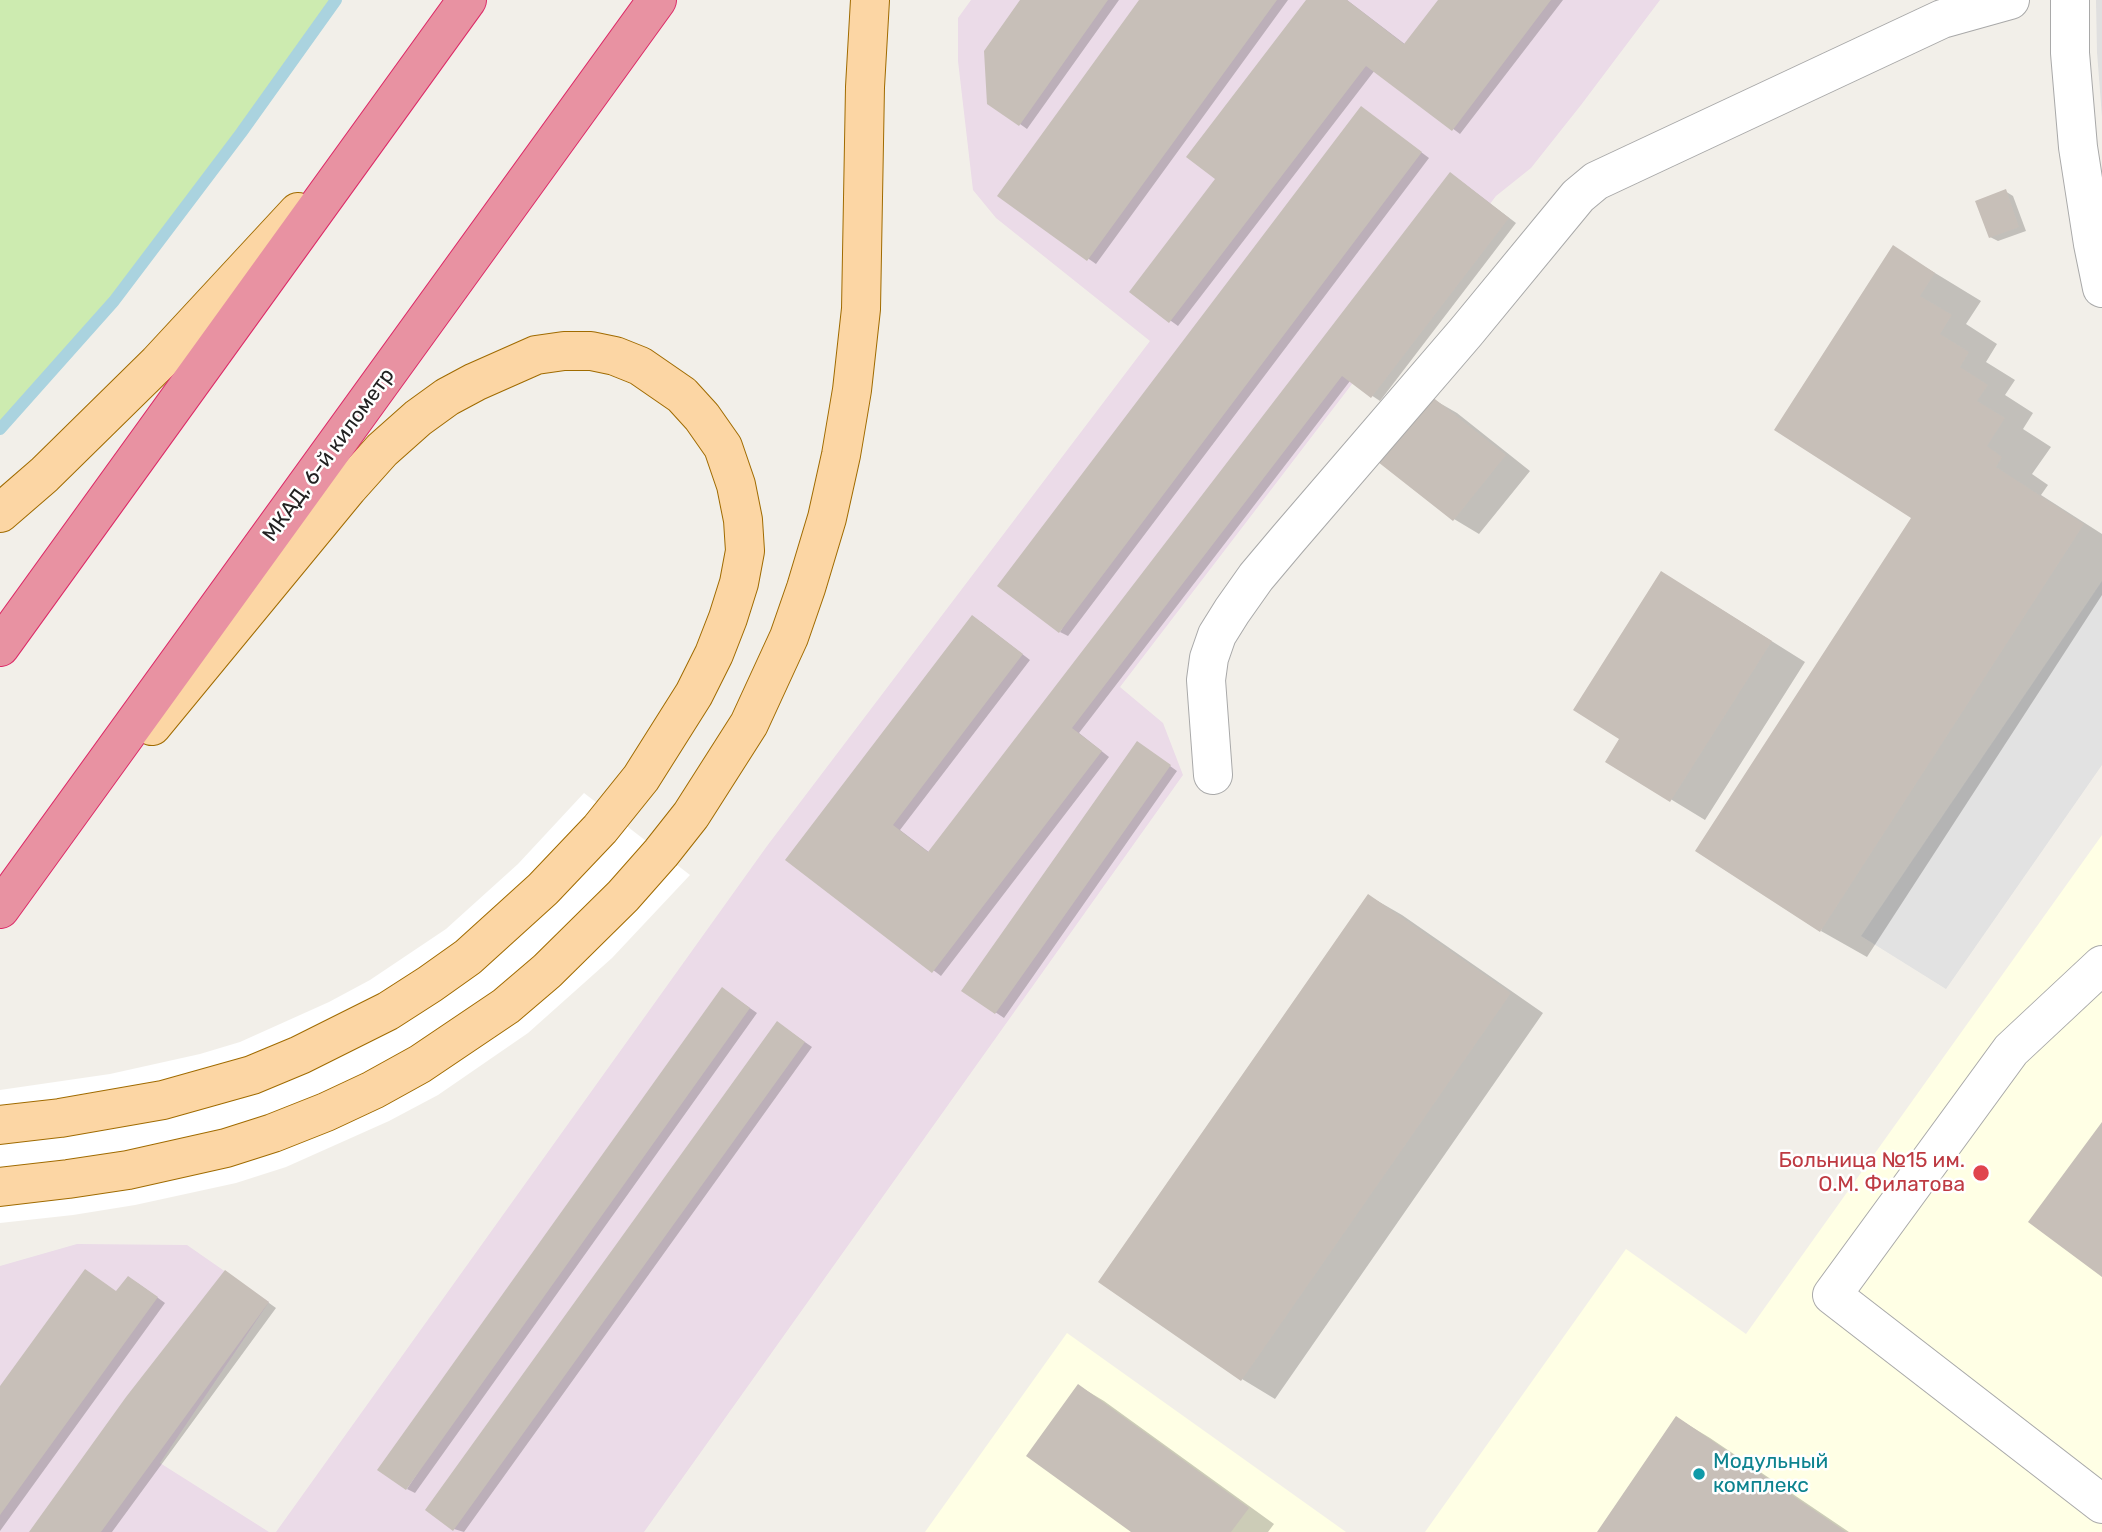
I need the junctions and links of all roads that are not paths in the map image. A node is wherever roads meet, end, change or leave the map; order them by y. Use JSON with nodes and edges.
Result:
{"nodes":[{"id":1,"x":467,"y":0,"type":"edge"},
{"id":2,"x":657,"y":0,"type":"edge"},
{"id":3,"x":870,"y":0,"type":"edge"},
{"id":4,"x":2010,"y":0,"type":"edge"},
{"id":5,"x":2070,"y":0,"type":"edge"},
{"id":6,"x":371,"y":133,"type":"junction"},
{"id":7,"x":2096,"y":224,"type":"edge"},
{"id":8,"x":2102,"y":288,"type":"edge"},
{"id":9,"x":1,"y":511,"type":"edge"},
{"id":10,"x":33,"y":601,"type":"junction"},
{"id":11,"x":0,"y":626,"type":"edge"},
{"id":12,"x":0,"y":646,"type":"edge"},
{"id":13,"x":1213,"y":775,"type":"dead end"},
{"id":14,"x":0,"y":910,"type":"edge"},
{"id":15,"x":2102,"y":965,"type":"edge"},
{"id":16,"x":0,"y":1125,"type":"edge"},
{"id":17,"x":0,"y":1187,"type":"edge"},
{"id":18,"x":2102,"y":1504,"type":"edge"}],
"edges":[{"from":1,"to":6,"type":"highway"},
{"from":2,"to":14,"type":"highway","name":"МКАД, 6-й километр"},
{"from":3,"to":17,"type":"main road"},
{"from":4,"to":13,"type":"street"},
{"from":5,"to":7,"type":"street"},
{"from":6,"to":9,"type":"main road"},
{"from":6,"to":10,"type":"highway"},
{"from":7,"to":8,"type":"street"},
{"from":10,"to":11,"type":"street"},
{"from":10,"to":12,"type":"highway"},
{"from":14,"to":16,"type":"main road"},
{"from":15,"to":18,"type":"street"}]}
